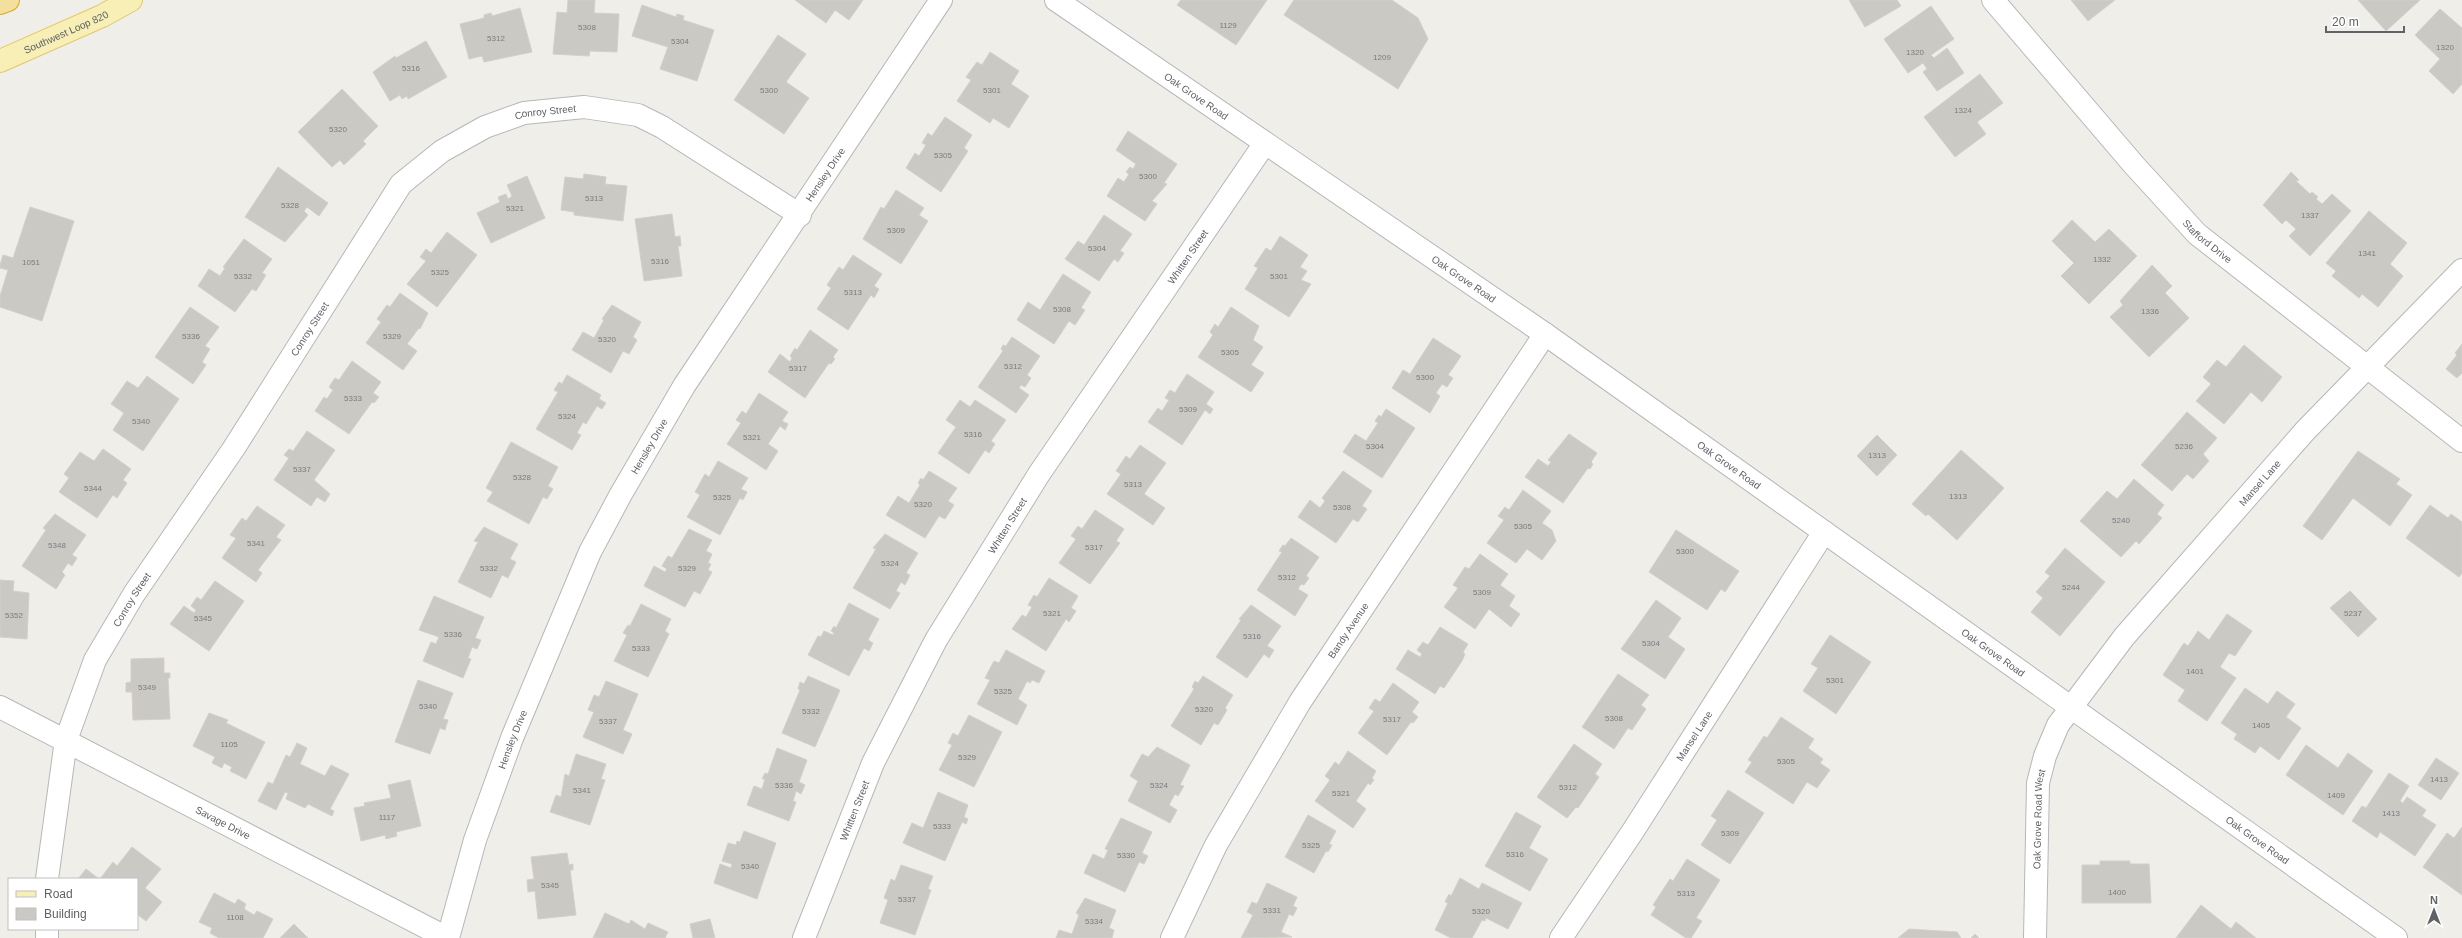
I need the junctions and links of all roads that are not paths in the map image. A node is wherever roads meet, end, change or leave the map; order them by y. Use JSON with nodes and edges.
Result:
{"nodes":[{"id":1,"x":8,"y":0,"type":"edge"},
{"id":2,"x":131,"y":0,"type":"edge"},
{"id":3,"x":941,"y":0,"type":"edge"},
{"id":4,"x":1056,"y":0,"type":"edge"},
{"id":5,"x":1993,"y":0,"type":"edge"},
{"id":6,"x":0,"y":3,"type":"edge"},
{"id":7,"x":0,"y":61,"type":"edge"},
{"id":8,"x":1265,"y":143,"type":"junction"},
{"id":9,"x":800,"y":215,"type":"junction"},
{"id":10,"x":2462,"y":270,"type":"edge"},
{"id":11,"x":1545,"y":334,"type":"junction"},
{"id":12,"x":2369,"y":366,"type":"junction"},
{"id":13,"x":2462,"y":440,"type":"edge"},
{"id":14,"x":1824,"y":532,"type":"junction"},
{"id":15,"x":0,"y":707,"type":"edge"},
{"id":16,"x":2069,"y":707,"type":"junction"},
{"id":17,"x":66,"y":740,"type":"junction"},
{"id":18,"x":47,"y":878,"type":"edge"},
{"id":19,"x":447,"y":938,"type":"edge"},
{"id":20,"x":804,"y":938,"type":"edge"},
{"id":21,"x":1172,"y":938,"type":"edge"},
{"id":22,"x":1561,"y":938,"type":"edge"},
{"id":23,"x":2035,"y":938,"type":"edge"},
{"id":24,"x":2396,"y":938,"type":"edge"}],
"edges":[{"from":1,"to":6,"type":"highway"},
{"from":2,"to":7,"type":"main road","name":"Southwest Loop 820"},
{"from":3,"to":9,"type":"street","name":"Hensley Drive"},
{"from":4,"to":8,"type":"street","name":"Oak Grove Road"},
{"from":5,"to":12,"type":"street","name":"Stafford Drive"},
{"from":8,"to":11,"type":"street","name":"Oak Grove Road"},
{"from":8,"to":20,"type":"street","name":"Whitten Street"},
{"from":9,"to":17,"type":"street","name":"Conroy Street"},
{"from":9,"to":19,"type":"street","name":"Hensley Drive"},
{"from":10,"to":12,"type":"street","name":"Mansel Lane"},
{"from":11,"to":14,"type":"street","name":"Oak Grove Road"},
{"from":11,"to":21,"type":"street","name":"Bandy Avenue"},
{"from":12,"to":13,"type":"street","name":"Stafford Drive"},
{"from":12,"to":16,"type":"street","name":"Mansel Lane"},
{"from":14,"to":16,"type":"street","name":"Oak Grove Road"},
{"from":14,"to":22,"type":"street","name":"Mansel Lane"},
{"from":15,"to":17,"type":"street","name":"Savage Drive"},
{"from":16,"to":23,"type":"street","name":"Oak Grove Road West"},
{"from":16,"to":24,"type":"street","name":"Oak Grove Road"},
{"from":17,"to":18,"type":"street","name":"Conroy Street"},
{"from":17,"to":19,"type":"street","name":"Savage Drive"}]}
